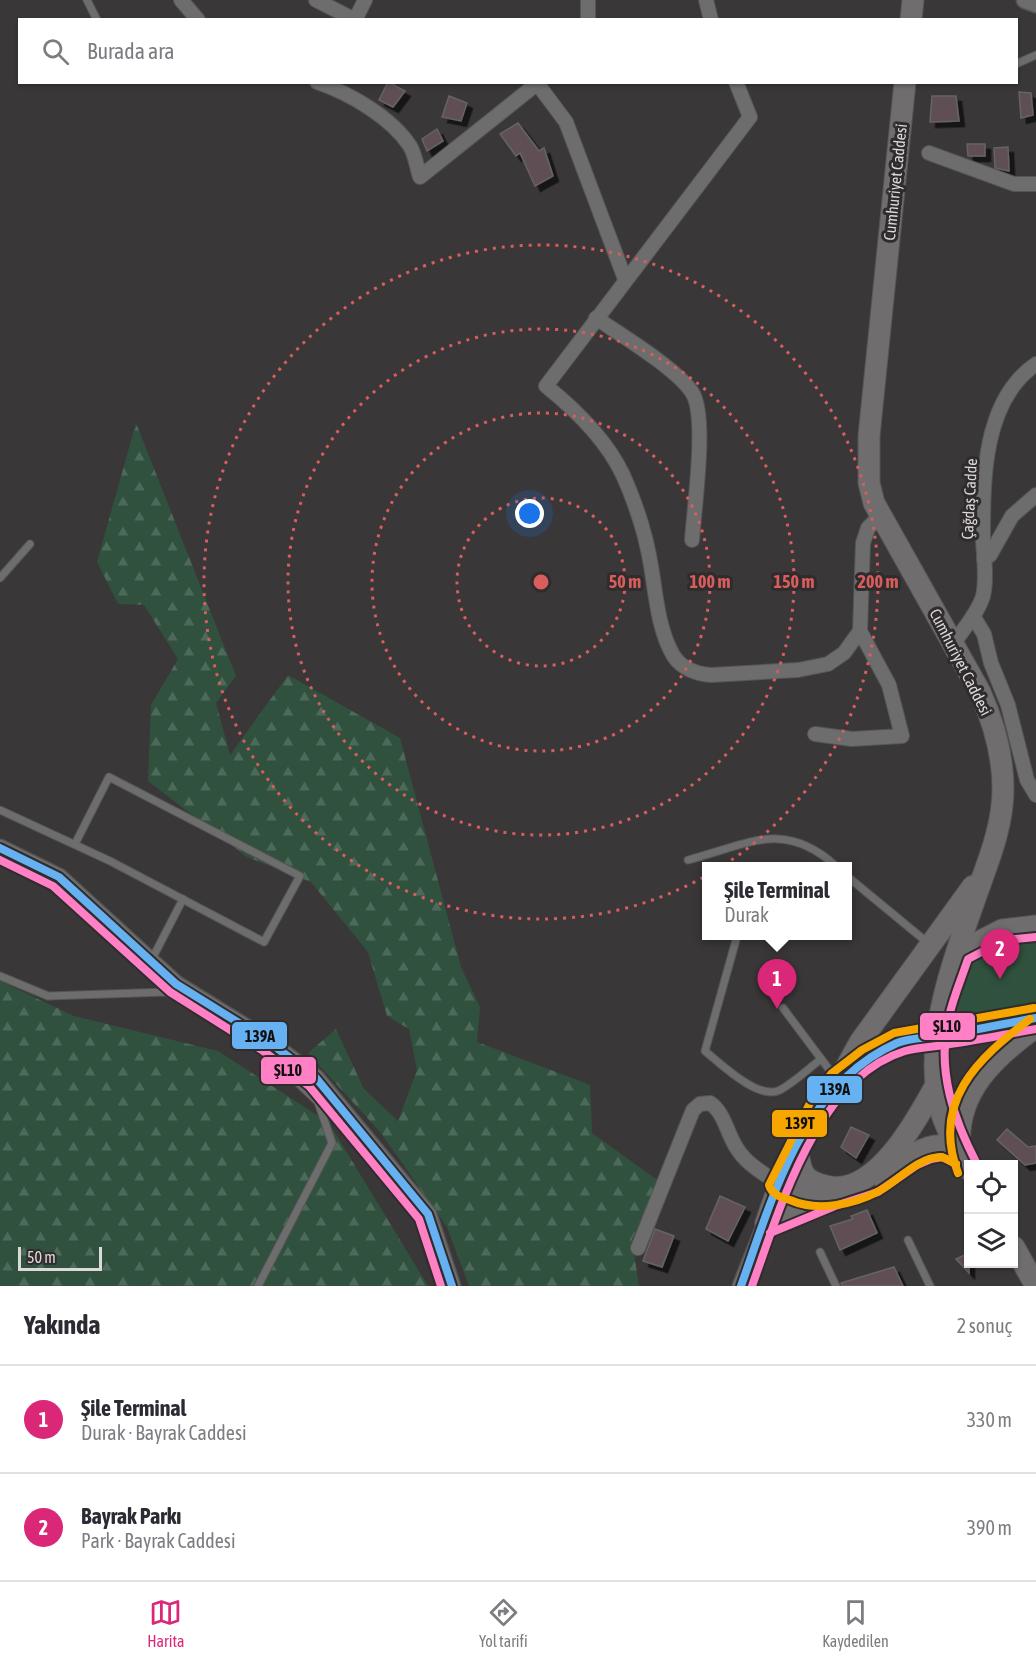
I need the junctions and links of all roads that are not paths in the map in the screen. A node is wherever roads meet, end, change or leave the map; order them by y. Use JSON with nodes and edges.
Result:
{"nodes":[{"id":1,"x":87,"y":0,"type":"edge"},
{"id":2,"x":181,"y":0,"type":"edge"},
{"id":3,"x":316,"y":0,"type":"edge"},
{"id":4,"x":364,"y":0,"type":"edge"},
{"id":5,"x":588,"y":0,"type":"edge"},
{"id":6,"x":706,"y":0,"type":"edge"},
{"id":7,"x":913,"y":0,"type":"edge"},
{"id":8,"x":1025,"y":0,"type":"edge"},
{"id":9,"x":1036,"y":4,"type":"edge"},
{"id":10,"x":96,"y":18,"type":"edge"},
{"id":11,"x":196,"y":18,"type":"edge"},
{"id":12,"x":351,"y":18,"type":"edge"},
{"id":13,"x":356,"y":18,"type":"edge"},
{"id":14,"x":588,"y":18,"type":"edge"},
{"id":15,"x":710,"y":18,"type":"edge"},
{"id":16,"x":911,"y":18,"type":"edge"},
{"id":17,"x":1036,"y":55,"type":"edge"},
{"id":18,"x":1018,"y":64,"type":"edge"},
{"id":19,"x":323,"y":84,"type":"edge"},
{"id":20,"x":536,"y":84,"type":"edge"},
{"id":21,"x":538,"y":84,"type":"edge"},
{"id":22,"x":737,"y":84,"type":"edge"},
{"id":23,"x":905,"y":84,"type":"edge"},
{"id":24,"x":928,"y":153,"type":"dead end"},
{"id":25,"x":1036,"y":184,"type":"edge"},
{"id":26,"x":625,"y":279,"type":"junction"},
{"id":27,"x":596,"y":318,"type":"junction"},
{"id":28,"x":1036,"y":364,"type":"edge"},
{"id":29,"x":1036,"y":495,"type":"edge"},
{"id":30,"x":880,"y":516,"type":"junction"},
{"id":31,"x":692,"y":540,"type":"dead end"},
{"id":32,"x":30,"y":544,"type":"dead end"},
{"id":33,"x":984,"y":559,"type":"junction"},
{"id":34,"x":0,"y":578,"type":"edge"},
{"id":35,"x":973,"y":616,"type":"junction"},
{"id":36,"x":860,"y":631,"type":"junction"},
{"id":37,"x":954,"y":643,"type":"junction"},
{"id":38,"x":815,"y":734,"type":"dead end"},
{"id":39,"x":1036,"y":795,"type":"edge"},
{"id":40,"x":0,"y":810,"type":"edge"},
{"id":41,"x":75,"y":844,"type":"junction"},
{"id":42,"x":0,"y":848,"type":"edge"},
{"id":43,"x":688,"y":860,"type":"dead end"},
{"id":44,"x":830,"y":862,"type":"edge"},
{"id":45,"x":986,"y":868,"type":"junction"},
{"id":46,"x":852,"y":880,"type":"edge"},
{"id":47,"x":183,"y":899,"type":"junction"},
{"id":48,"x":970,"y":916,"type":"junction"},
{"id":49,"x":1036,"y":926,"type":"edge"},
{"id":50,"x":1002,"y":930,"type":"junction"},
{"id":51,"x":736,"y":940,"type":"dead end"},
{"id":52,"x":930,"y":945,"type":"junction"},
{"id":53,"x":959,"y":951,"type":"junction"},
{"id":54,"x":151,"y":961,"type":"junction"},
{"id":55,"x":0,"y":976,"type":"edge"},
{"id":56,"x":783,"y":1008,"type":"dead end"},
{"id":57,"x":1036,"y":1018,"type":"edge"},
{"id":58,"x":1036,"y":1027,"type":"edge"},
{"id":59,"x":821,"y":1059,"type":"junction"},
{"id":60,"x":838,"y":1082,"type":"junction"},
{"id":61,"x":937,"y":1083,"type":"junction"},
{"id":62,"x":797,"y":1147,"type":"junction"},
{"id":63,"x":964,"y":1160,"type":"edge"},
{"id":64,"x":965,"y":1160,"type":"edge"},
{"id":65,"x":964,"y":1161,"type":"edge"},
{"id":66,"x":779,"y":1184,"type":"junction"},
{"id":67,"x":831,"y":1196,"type":"junction"},
{"id":68,"x":766,"y":1223,"type":"junction"},
{"id":69,"x":908,"y":1240,"type":"dead end"},
{"id":70,"x":638,"y":1248,"type":"dead end"},
{"id":71,"x":820,"y":1252,"type":"dead end"},
{"id":72,"x":1018,"y":1255,"type":"edge"},
{"id":73,"x":258,"y":1286,"type":"edge"},
{"id":74,"x":452,"y":1286,"type":"edge"},
{"id":75,"x":741,"y":1286,"type":"edge"},
{"id":76,"x":836,"y":1286,"type":"edge"},
{"id":77,"x":930,"y":1286,"type":"edge"},
{"id":78,"x":1035,"y":1286,"type":"edge"}],
"edges":[{"from":1,"to":10,"type":"lane"},
{"from":2,"to":11,"type":"street"},
{"from":3,"to":12,"type":"street"},
{"from":4,"to":13,"type":"street"},
{"from":5,"to":14,"type":"street"},
{"from":6,"to":15,"type":"street"},
{"from":7,"to":16,"type":"main road"},
{"from":8,"to":9,"type":"street"},
{"from":17,"to":18,"type":"lane"},
{"from":19,"to":20,"type":"street"},
{"from":21,"to":26,"type":"street"},
{"from":22,"to":26,"type":"street"},
{"from":23,"to":30,"type":"main road","name":"Cumhuriyet Caddesi"},
{"from":24,"to":25,"type":"street"},
{"from":26,"to":27,"type":"street"},
{"from":27,"to":31,"type":"street"},
{"from":27,"to":36,"type":"street"},
{"from":28,"to":33,"type":"street","name":"Çağdaş Cadde"},
{"from":29,"to":33,"type":"street"},
{"from":30,"to":36,"type":"street"},
{"from":30,"to":37,"type":"main road","name":"Cumhuriyet Caddesi"},
{"from":32,"to":34,"type":"lane"},
{"from":33,"to":35,"type":"street","name":"Çağdaş Cadde"},
{"from":35,"to":37,"type":"street","name":"Çağdaş Cadde"},
{"from":35,"to":39,"type":"street"},
{"from":36,"to":38,"type":"street"},
{"from":37,"to":45,"type":"main road","name":"Cumhuriyet Caddesi"},
{"from":40,"to":41,"type":"lane"},
{"from":41,"to":47,"type":"lane"},
{"from":41,"to":47,"type":"lane"},
{"from":42,"to":54,"type":"street"},
{"from":43,"to":44,"type":"lane"},
{"from":45,"to":48,"type":"main road","name":"Cumhuriyet Caddesi"},
{"from":45,"to":52,"type":"main road"},
{"from":46,"to":52,"type":"lane"},
{"from":47,"to":54,"type":"lane"},
{"from":48,"to":50,"type":"main road"},
{"from":48,"to":53,"type":"main road","name":"Cumhuriyet Caddesi"},
{"from":49,"to":50,"type":"main road"},
{"from":50,"to":53,"type":"main road"},
{"from":51,"to":59,"type":"lane"},
{"from":52,"to":60,"type":"main road"},
{"from":53,"to":61,"type":"main road","name":"Cumhuriyet Caddesi"},
{"from":54,"to":74,"type":"street"},
{"from":55,"to":73,"type":"lane"},
{"from":56,"to":59,"type":"lane"},
{"from":57,"to":60,"type":"main road","bridge":true},
{"from":58,"to":64,"type":"main road"},
{"from":59,"to":60,"type":"lane"},
{"from":60,"to":62,"type":"main road"},
{"from":61,"to":62,"type":"main road"},
{"from":61,"to":63,"type":"main road","name":"Cumhuriyet Caddesi"},
{"from":62,"to":66,"type":"main road"},
{"from":65,"to":67,"type":"main road"},
{"from":66,"to":67,"type":"main road"},
{"from":66,"to":68,"type":"main road"},
{"from":66,"to":70,"type":"street"},
{"from":67,"to":68,"type":"main road"},
{"from":68,"to":75,"type":"street"},
{"from":69,"to":77,"type":"lane"},
{"from":71,"to":76,"type":"lane"},
{"from":72,"to":78,"type":"main road"}]}
